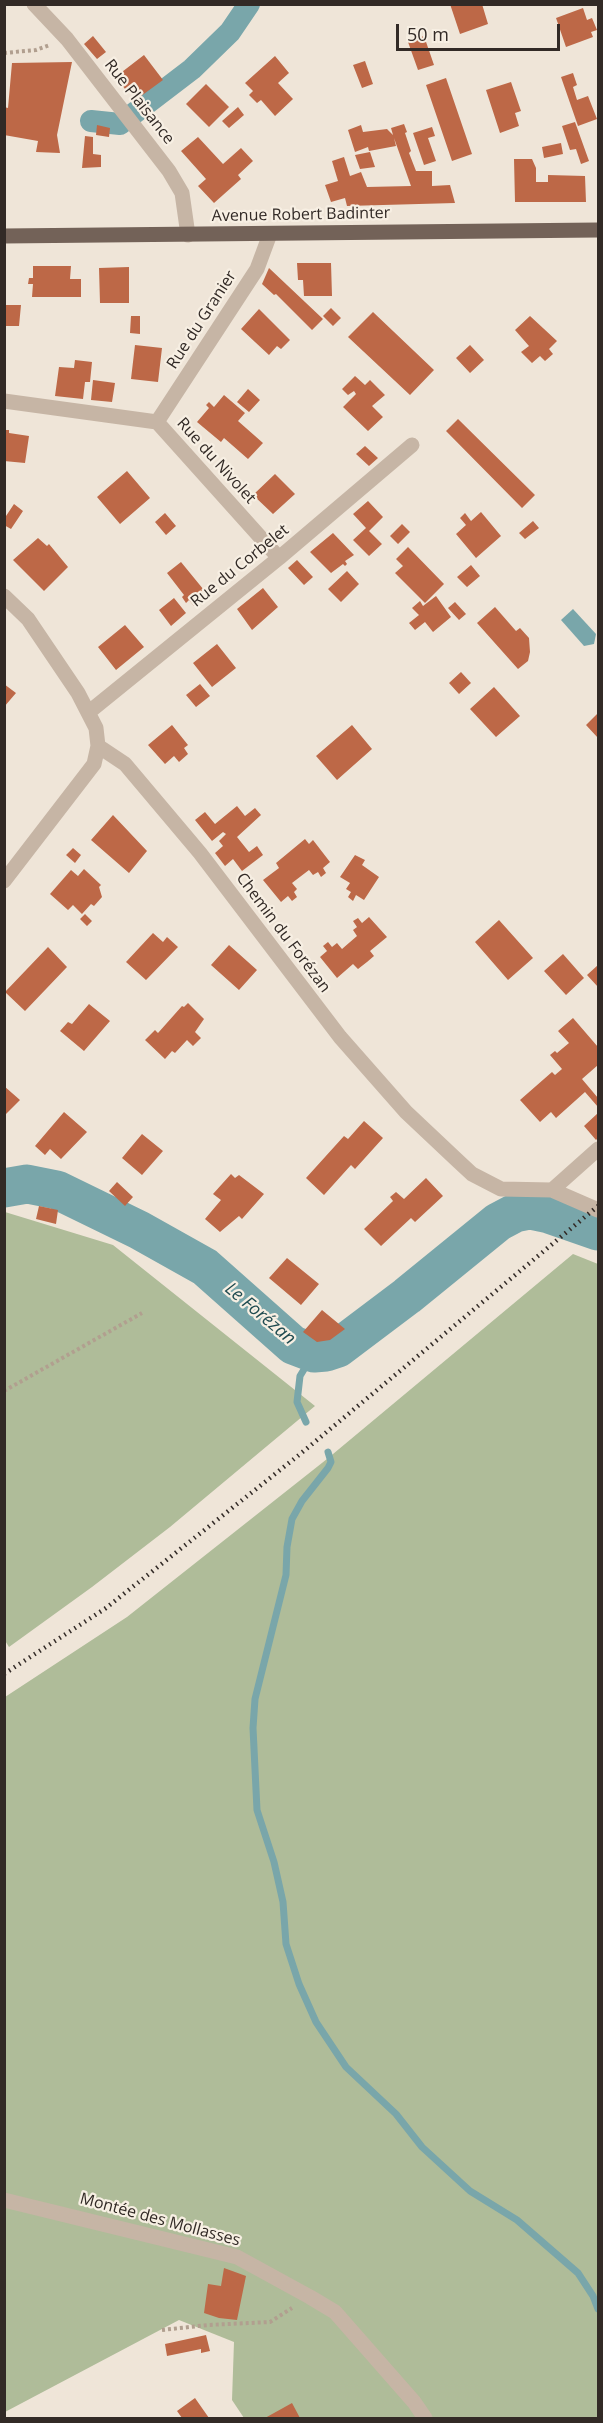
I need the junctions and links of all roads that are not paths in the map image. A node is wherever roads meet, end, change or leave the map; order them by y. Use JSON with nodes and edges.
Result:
{"nodes":[{"id":1,"x":34,"y":4,"type":"edge"},
{"id":2,"x":598,"y":230,"type":"edge"},
{"id":3,"x":270,"y":234,"type":"junction"},
{"id":4,"x":188,"y":235,"type":"junction"},
{"id":5,"x":4,"y":236,"type":"edge"},
{"id":6,"x":4,"y":402,"type":"edge"},
{"id":7,"x":157,"y":422,"type":"junction"},
{"id":8,"x":412,"y":445,"type":"dead end"},
{"id":9,"x":279,"y":558,"type":"junction"},
{"id":10,"x":4,"y":596,"type":"edge"},
{"id":11,"x":89,"y":712,"type":"junction"},
{"id":12,"x":98,"y":746,"type":"junction"},
{"id":13,"x":4,"y":881,"type":"edge"},
{"id":14,"x":598,"y":1149,"type":"edge"},
{"id":15,"x":552,"y":1190,"type":"junction"},
{"id":16,"x":598,"y":1210,"type":"edge"},
{"id":17,"x":4,"y":2200,"type":"edge"},
{"id":18,"x":425,"y":2418,"type":"edge"}],
"edges":[{"from":1,"to":4,"type":"street","name":"Rue Plaisance"},
{"from":2,"to":3,"type":"main road","name":"Avenue Robert Badinter"},
{"from":3,"to":4,"type":"main road","name":"Avenue Robert Badinter"},
{"from":3,"to":7,"type":"street","name":"Rue du Granier"},
{"from":4,"to":5,"type":"main road","name":"Avenue Robert Badinter"},
{"from":6,"to":7,"type":"street","name":"Rue du Nivolet"},
{"from":7,"to":9,"type":"street","name":"Rue du Nivolet"},
{"from":8,"to":9,"type":"street","name":"Rue du Corbelet"},
{"from":9,"to":11,"type":"street","name":"Rue du Corbelet"},
{"from":10,"to":11,"type":"street"},
{"from":11,"to":12,"type":"street"},
{"from":12,"to":13,"type":"street"},
{"from":12,"to":15,"type":"street","name":"Chemin du Forézan"},
{"from":14,"to":15,"type":"street"},
{"from":15,"to":16,"type":"street","name":"Chemin du Forézan"},
{"from":17,"to":18,"type":"street","name":"Montée des Mollasses"}]}
